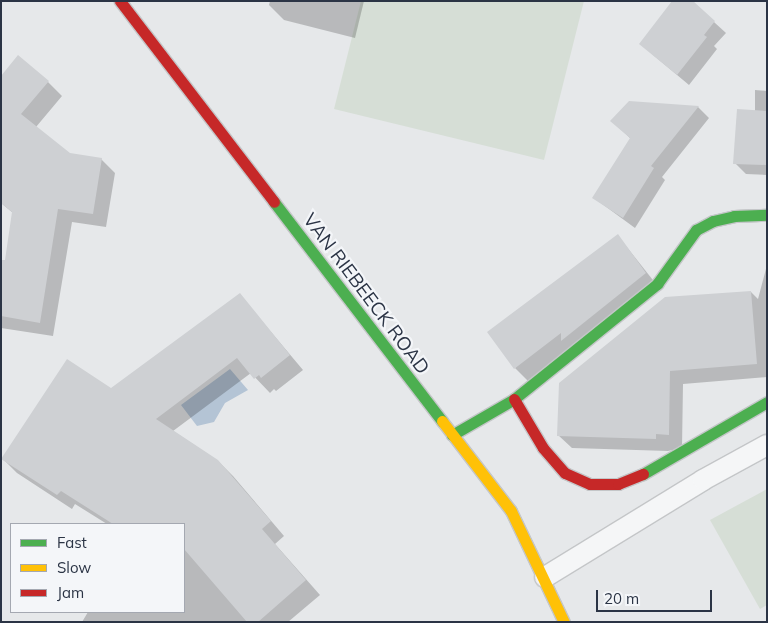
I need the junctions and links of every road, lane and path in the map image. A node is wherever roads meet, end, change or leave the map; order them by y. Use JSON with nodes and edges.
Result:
{"nodes":[{"id":1,"x":120,"y":1,"type":"edge"},
{"id":2,"x":767,"y":215,"type":"edge"},
{"id":3,"x":514,"y":399,"type":"junction"},
{"id":4,"x":767,"y":402,"type":"edge"},
{"id":5,"x":452,"y":435,"type":"junction"},
{"id":6,"x":767,"y":445,"type":"edge"},
{"id":7,"x":545,"y":577,"type":"junction"},
{"id":8,"x":564,"y":622,"type":"edge"}],
"edges":[{"from":1,"to":5,"type":"street","name":"VAN RIEBEECK ROAD"},
{"from":2,"to":3,"type":"street"},
{"from":3,"to":4,"type":"street"},
{"from":3,"to":5,"type":"street"},
{"from":5,"to":7,"type":"street","name":"VAN RIEBEECK ROAD"},
{"from":6,"to":7,"type":"lane"},
{"from":7,"to":8,"type":"street","name":"VAN RIEBEECK ROAD"}]}
